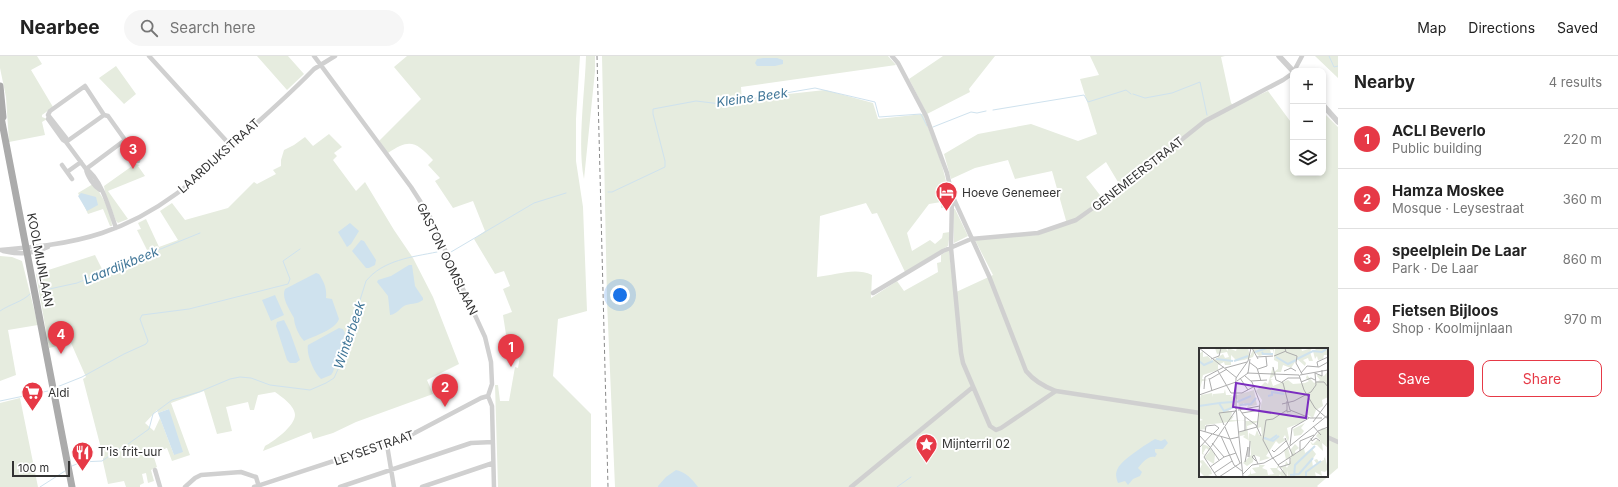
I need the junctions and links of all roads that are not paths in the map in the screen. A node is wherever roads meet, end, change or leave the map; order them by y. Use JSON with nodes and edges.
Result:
{"nodes":[{"id":1,"x":149,"y":56,"type":"edge"},
{"id":2,"x":314,"y":56,"type":"edge"},
{"id":3,"x":335,"y":56,"type":"edge"},
{"id":4,"x":892,"y":56,"type":"edge"},
{"id":5,"x":1279,"y":56,"type":"edge"},
{"id":6,"x":1302,"y":56,"type":"edge"},
{"id":7,"x":321,"y":65,"type":"junction"},
{"id":8,"x":1295,"y":68,"type":"edge"},
{"id":9,"x":1290,"y":69,"type":"edge"},
{"id":10,"x":1290,"y":75,"type":"edge"},
{"id":11,"x":0,"y":86,"type":"edge"},
{"id":12,"x":1326,"y":108,"type":"edge"},
{"id":13,"x":0,"y":112,"type":"edge"},
{"id":14,"x":104,"y":115,"type":"junction"},
{"id":15,"x":1338,"y":122,"type":"edge"},
{"id":16,"x":4,"y":131,"type":"junction"},
{"id":17,"x":125,"y":140,"type":"junction"},
{"id":18,"x":66,"y":142,"type":"junction"},
{"id":19,"x":232,"y":146,"type":"junction"},
{"id":20,"x":138,"y":161,"type":"dead end"},
{"id":21,"x":81,"y":162,"type":"junction"},
{"id":22,"x":62,"y":165,"type":"dead end"},
{"id":23,"x":86,"y":168,"type":"junction"},
{"id":24,"x":67,"y":172,"type":"junction"},
{"id":25,"x":72,"y":179,"type":"dead end"},
{"id":26,"x":952,"y":196,"type":"junction"},
{"id":27,"x":116,"y":228,"type":"junction"},
{"id":28,"x":971,"y":239,"type":"junction"},
{"id":29,"x":951,"y":248,"type":"junction"},
{"id":30,"x":0,"y":250,"type":"edge"},
{"id":31,"x":27,"y":251,"type":"junction"},
{"id":32,"x":873,"y":293,"type":"dead end"},
{"id":33,"x":973,"y":387,"type":"junction"},
{"id":34,"x":1056,"y":391,"type":"junction"},
{"id":35,"x":488,"y":396,"type":"junction"},
{"id":36,"x":1199,"y":413,"type":"edge"},
{"id":37,"x":1328,"y":438,"type":"edge"},
{"id":38,"x":493,"y":442,"type":"junction"},
{"id":39,"x":1338,"y":442,"type":"edge"},
{"id":40,"x":387,"y":444,"type":"junction"},
{"id":41,"x":493,"y":463,"type":"junction"},
{"id":42,"x":155,"y":470,"type":"dead end"},
{"id":43,"x":392,"y":470,"type":"junction"},
{"id":44,"x":259,"y":486,"type":"edge"},
{"id":45,"x":72,"y":487,"type":"edge"},
{"id":46,"x":160,"y":487,"type":"edge"},
{"id":47,"x":185,"y":487,"type":"edge"},
{"id":48,"x":254,"y":487,"type":"edge"},
{"id":49,"x":340,"y":487,"type":"edge"},
{"id":50,"x":394,"y":487,"type":"edge"},
{"id":51,"x":422,"y":487,"type":"edge"},
{"id":52,"x":494,"y":487,"type":"edge"},
{"id":53,"x":851,"y":487,"type":"edge"}],
"edges":[{"from":1,"to":19,"type":"street"},
{"from":2,"to":7,"type":"street","name":"GASTON OOMSLAAN"},
{"from":3,"to":7,"type":"street","name":"LAARDIJKSTRAAT"},
{"from":4,"to":26,"type":"street"},
{"from":5,"to":9,"type":"street"},
{"from":6,"to":8,"type":"street"},
{"from":7,"to":19,"type":"street","name":"LAARDIJKSTRAAT"},
{"from":7,"to":35,"type":"street","name":"GASTON OOMSLAAN"},
{"from":10,"to":28,"type":"street","name":"GENEMEERSTRAAT"},
{"from":11,"to":16,"type":"main road","name":"KOOLMIJNLAAN"},
{"from":12,"to":15,"type":"street"},
{"from":13,"to":16,"type":"main road","name":"KOOLMIJNLAAN"},
{"from":14,"to":17,"type":"street"},
{"from":14,"to":18,"type":"street"},
{"from":14,"to":18,"type":"street"},
{"from":16,"to":31,"type":"main road","name":"KOOLMIJNLAAN"},
{"from":17,"to":20,"type":"street"},
{"from":17,"to":23,"type":"street"},
{"from":18,"to":21,"type":"street"},
{"from":19,"to":27,"type":"street","name":"LAARDIJKSTRAAT"},
{"from":21,"to":23,"type":"street"},
{"from":21,"to":24,"type":"street"},
{"from":22,"to":24,"type":"street"},
{"from":23,"to":27,"type":"street"},
{"from":24,"to":25,"type":"street"},
{"from":26,"to":28,"type":"street"},
{"from":26,"to":29,"type":"street"},
{"from":27,"to":31,"type":"street","name":"LAARDIJKSTRAAT"},
{"from":28,"to":29,"type":"street","name":"GENEMEERSTRAAT"},
{"from":28,"to":34,"type":"street"},
{"from":29,"to":32,"type":"street","name":"GENEMEERSTRAAT"},
{"from":29,"to":33,"type":"street"},
{"from":30,"to":31,"type":"street"},
{"from":31,"to":45,"type":"main road","name":"KOOLMIJNLAAN"},
{"from":33,"to":34,"type":"street"},
{"from":33,"to":53,"type":"street"},
{"from":34,"to":36,"type":"street"},
{"from":35,"to":38,"type":"street"},
{"from":35,"to":40,"type":"street","name":"LEYSESTRAAT"},
{"from":37,"to":39,"type":"street"},
{"from":38,"to":41,"type":"street"},
{"from":38,"to":43,"type":"street"},
{"from":40,"to":43,"type":"street"},
{"from":40,"to":44,"type":"street","name":"LEYSESTRAAT"},
{"from":41,"to":51,"type":"street"},
{"from":41,"to":52,"type":"street"},
{"from":42,"to":46,"type":"street"},
{"from":43,"to":49,"type":"street"},
{"from":43,"to":50,"type":"street"},
{"from":44,"to":47,"type":"street"},
{"from":44,"to":48,"type":"street","name":"LEYSESTRAAT"}]}
